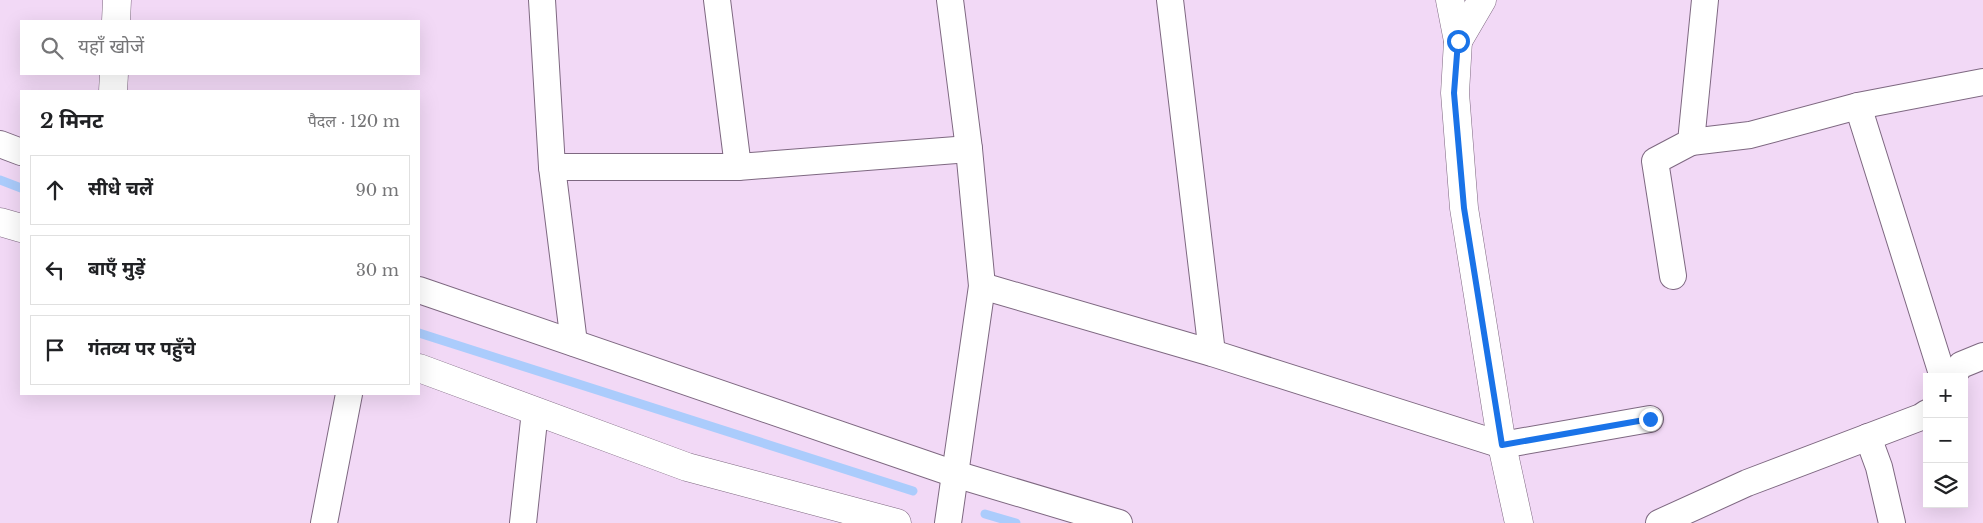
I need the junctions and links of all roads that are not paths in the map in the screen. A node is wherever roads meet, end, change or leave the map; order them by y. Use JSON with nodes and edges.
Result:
{"nodes":[{"id":1,"x":117,"y":0,"type":"edge"},
{"id":2,"x":542,"y":0,"type":"edge"},
{"id":3,"x":717,"y":0,"type":"edge"},
{"id":4,"x":950,"y":0,"type":"edge"},
{"id":5,"x":1170,"y":0,"type":"edge"},
{"id":6,"x":1450,"y":0,"type":"edge"},
{"id":7,"x":1482,"y":0,"type":"edge"},
{"id":8,"x":1705,"y":0,"type":"edge"},
{"id":9,"x":116,"y":20,"type":"edge"},
{"id":10,"x":1458,"y":41,"type":"junction"},
{"id":11,"x":114,"y":75,"type":"edge"},
{"id":12,"x":1983,"y":82,"type":"edge"},
{"id":13,"x":114,"y":90,"type":"edge"},
{"id":14,"x":1858,"y":106,"type":"junction"},
{"id":15,"x":1691,"y":142,"type":"junction"},
{"id":16,"x":0,"y":144,"type":"edge"},
{"id":17,"x":968,"y":149,"type":"junction"},
{"id":18,"x":20,"y":152,"type":"edge"},
{"id":19,"x":552,"y":167,"type":"junction"},
{"id":20,"x":738,"y":167,"type":"junction"},
{"id":21,"x":0,"y":222,"type":"edge"},
{"id":22,"x":20,"y":228,"type":"edge"},
{"id":23,"x":1673,"y":276,"type":"dead end"},
{"id":24,"x":982,"y":286,"type":"junction"},
{"id":25,"x":420,"y":290,"type":"edge"},
{"id":26,"x":574,"y":343,"type":"junction"},
{"id":27,"x":1212,"y":353,"type":"junction"},
{"id":28,"x":1983,"y":356,"type":"edge"},
{"id":29,"x":420,"y":368,"type":"edge"},
{"id":30,"x":1942,"y":373,"type":"edge"},
{"id":31,"x":1955,"y":373,"type":"edge"},
{"id":32,"x":349,"y":395,"type":"edge"},
{"id":33,"x":534,"y":411,"type":"junction"},
{"id":34,"x":1923,"y":416,"type":"edge"},
{"id":35,"x":1650,"y":419,"type":"dead end"},
{"id":36,"x":1868,"y":437,"type":"junction"},
{"id":37,"x":1502,"y":445,"type":"junction"},
{"id":38,"x":955,"y":474,"type":"junction"},
{"id":39,"x":883,"y":521,"type":"edge"},
{"id":40,"x":324,"y":523,"type":"edge"},
{"id":41,"x":523,"y":523,"type":"edge"},
{"id":42,"x":948,"y":523,"type":"edge"},
{"id":43,"x":1119,"y":523,"type":"edge"},
{"id":44,"x":1519,"y":523,"type":"edge"},
{"id":45,"x":1659,"y":523,"type":"edge"},
{"id":46,"x":1892,"y":523,"type":"edge"}],
"edges":[{"from":1,"to":9,"type":"street"},
{"from":2,"to":19,"type":"street"},
{"from":3,"to":20,"type":"street"},
{"from":4,"to":17,"type":"street"},
{"from":5,"to":27,"type":"street"},
{"from":6,"to":10,"type":"street"},
{"from":7,"to":10,"type":"street"},
{"from":8,"to":15,"type":"street"},
{"from":10,"to":37,"type":"street"},
{"from":11,"to":13,"type":"street"},
{"from":12,"to":14,"type":"street"},
{"from":14,"to":15,"type":"street"},
{"from":14,"to":30,"type":"street"},
{"from":15,"to":23,"type":"street"},
{"from":16,"to":18,"type":"street"},
{"from":17,"to":20,"type":"street"},
{"from":17,"to":24,"type":"street"},
{"from":19,"to":20,"type":"street"},
{"from":19,"to":26,"type":"street"},
{"from":21,"to":22,"type":"street"},
{"from":24,"to":27,"type":"street"},
{"from":24,"to":38,"type":"street"},
{"from":25,"to":26,"type":"street"},
{"from":26,"to":38,"type":"street"},
{"from":27,"to":37,"type":"street"},
{"from":28,"to":31,"type":"street"},
{"from":29,"to":33,"type":"street"},
{"from":32,"to":40,"type":"street"},
{"from":33,"to":39,"type":"street"},
{"from":33,"to":41,"type":"street"},
{"from":34,"to":36,"type":"street"},
{"from":35,"to":37,"type":"street"},
{"from":36,"to":45,"type":"street"},
{"from":36,"to":46,"type":"street"},
{"from":37,"to":44,"type":"street"},
{"from":38,"to":42,"type":"street"},
{"from":38,"to":43,"type":"street"}]}
